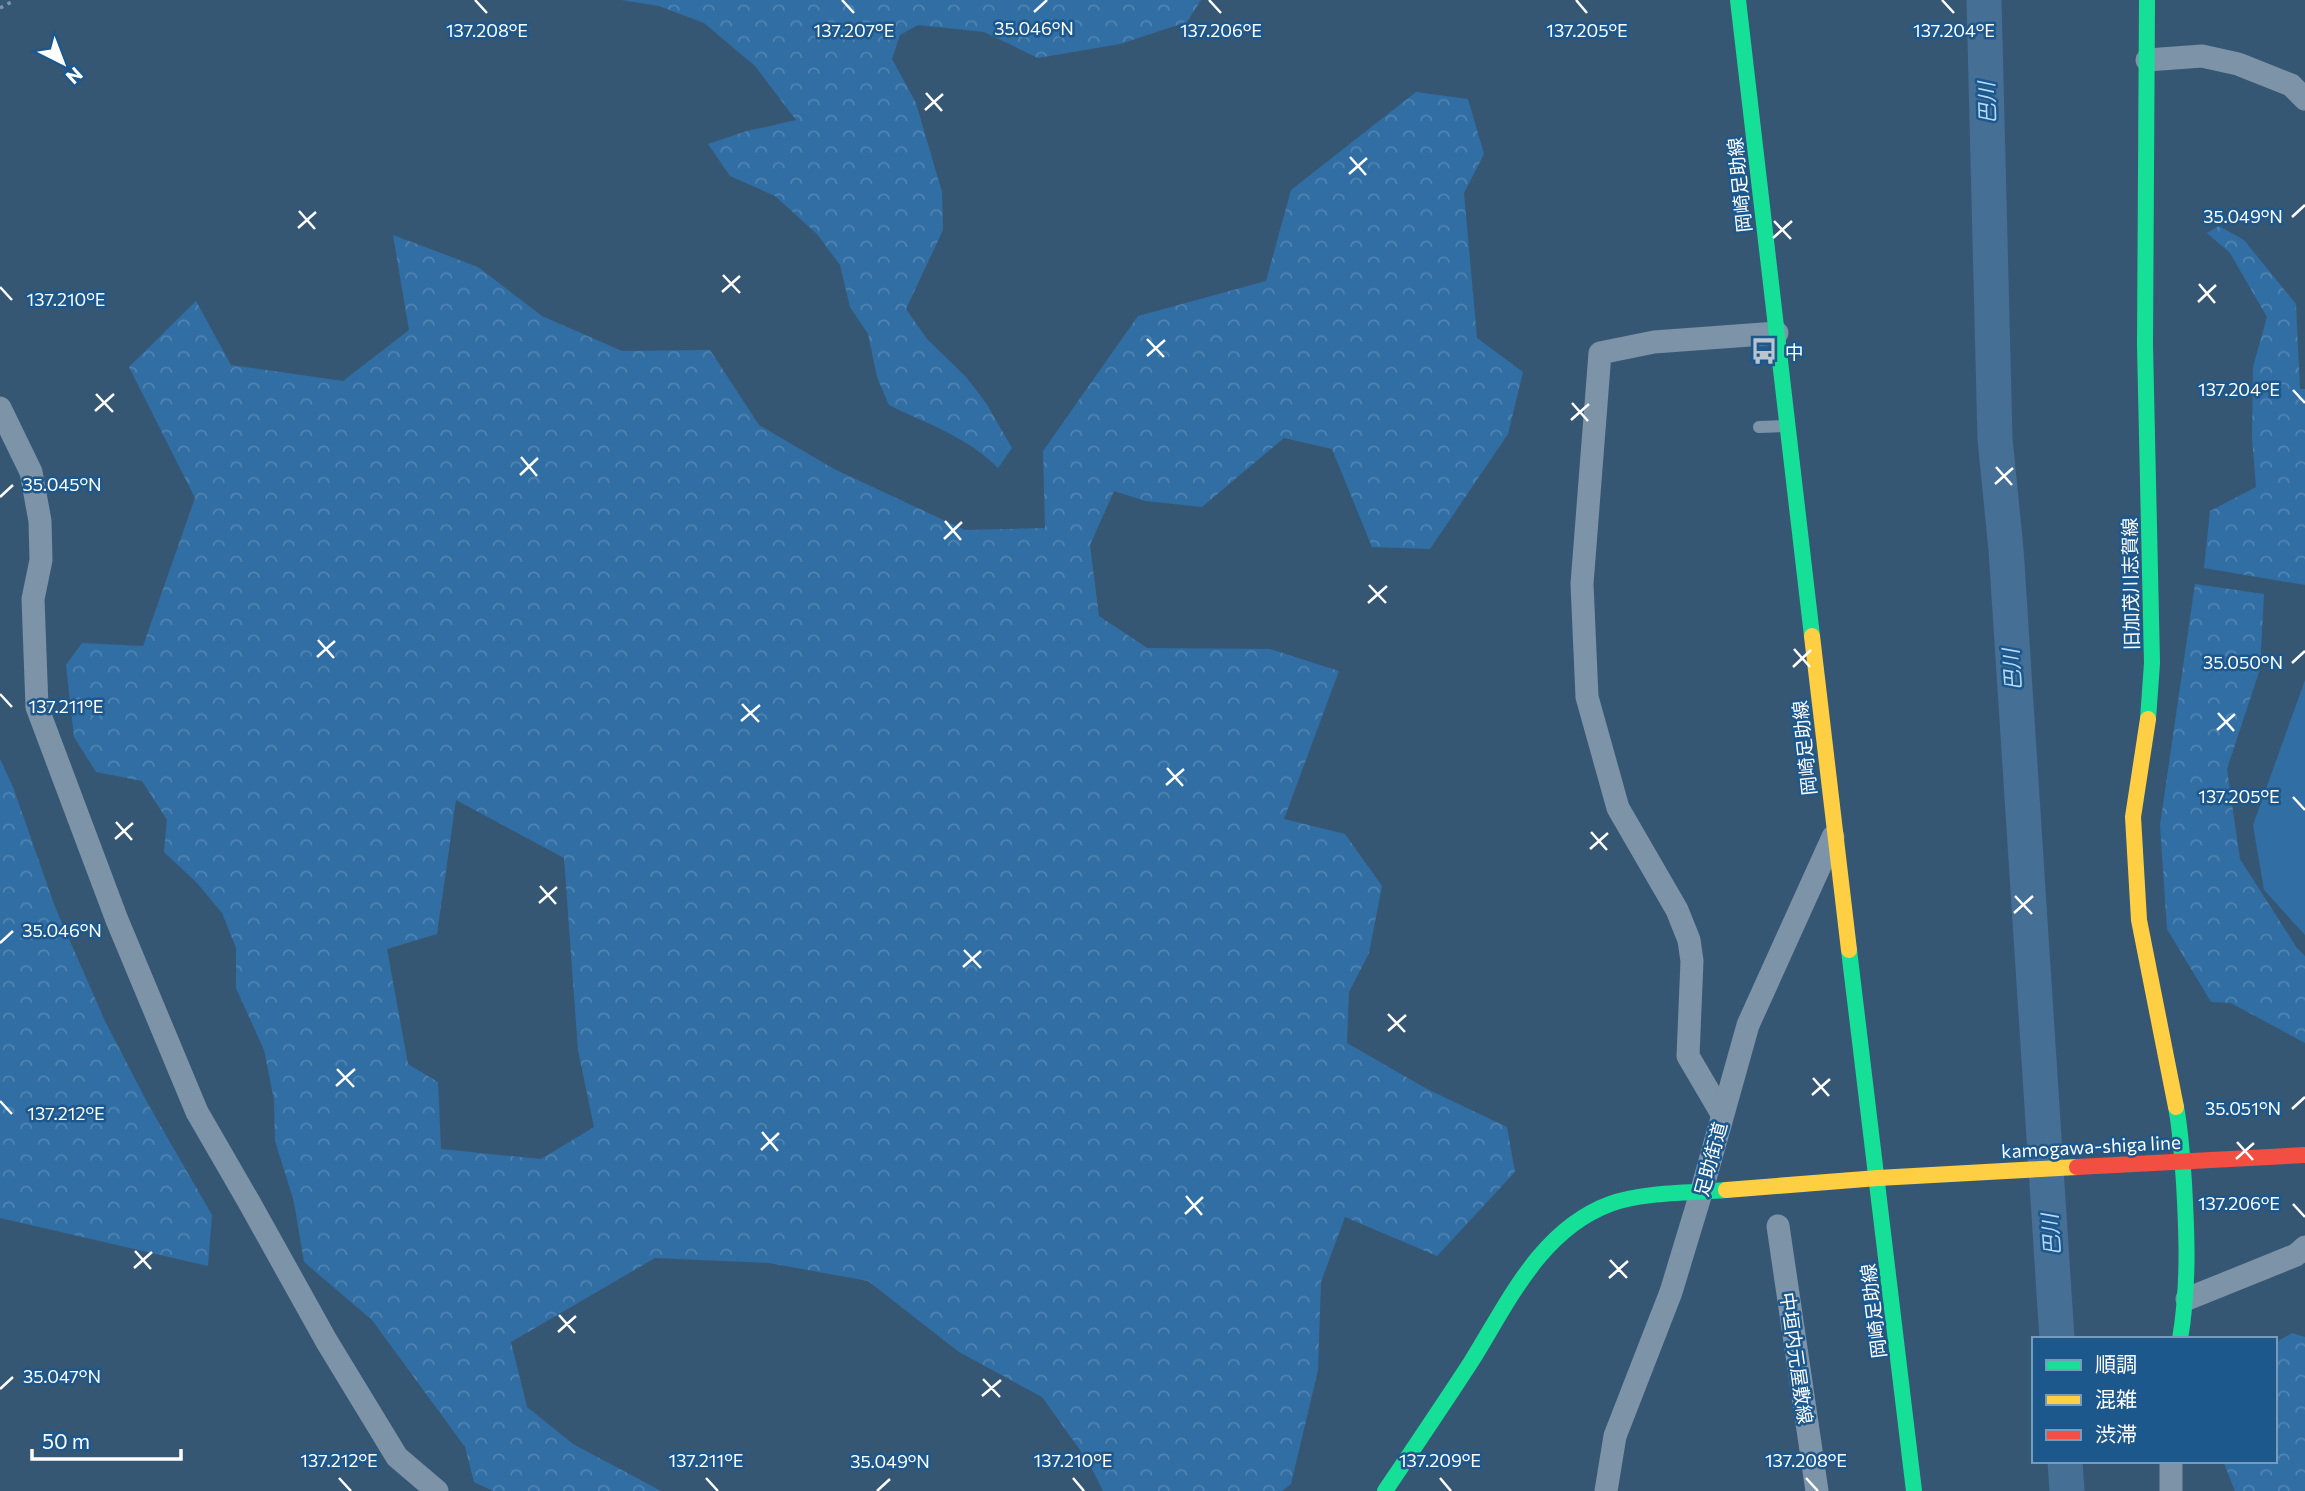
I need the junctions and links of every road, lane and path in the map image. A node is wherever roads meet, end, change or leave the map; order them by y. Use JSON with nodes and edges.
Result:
{"nodes":[{"id":1,"x":15,"y":0,"type":"edge"},
{"id":2,"x":1738,"y":0,"type":"edge"},
{"id":3,"x":2147,"y":0,"type":"edge"},
{"id":4,"x":0,"y":8,"type":"edge"},
{"id":5,"x":2147,"y":60,"type":"junction"},
{"id":6,"x":2305,"y":99,"type":"edge"},
{"id":7,"x":1777,"y":333,"type":"junction"},
{"id":8,"x":0,"y":408,"type":"edge"},
{"id":9,"x":1787,"y":425,"type":"junction"},
{"id":10,"x":1759,"y":427,"type":"dead end"},
{"id":11,"x":1835,"y":834,"type":"junction"},
{"id":12,"x":1722,"y":1114,"type":"junction"},
{"id":13,"x":2305,"y":1155,"type":"edge"},
{"id":14,"x":2182,"y":1162,"type":"junction"},
{"id":15,"x":1878,"y":1178,"type":"junction"},
{"id":16,"x":1701,"y":1193,"type":"junction"},
{"id":17,"x":1778,"y":1226,"type":"dead end"},
{"id":18,"x":2305,"y":1247,"type":"edge"},
{"id":19,"x":2187,"y":1298,"type":"junction"},
{"id":20,"x":2180,"y":1337,"type":"edge"},
{"id":21,"x":2171,"y":1463,"type":"edge"},
{"id":22,"x":437,"y":1491,"type":"edge"},
{"id":23,"x":1385,"y":1491,"type":"edge"},
{"id":24,"x":1606,"y":1491,"type":"edge"},
{"id":25,"x":1817,"y":1491,"type":"edge"},
{"id":26,"x":1914,"y":1491,"type":"edge"},
{"id":27,"x":2171,"y":1491,"type":"edge"}],
"edges":[{"from":1,"to":4,"type":"path"},
{"from":2,"to":7,"type":"street","name":"岡崎足助線"},
{"from":3,"to":5,"type":"street","name":"旧加茂川志賀線"},
{"from":5,"to":6,"type":"street"},
{"from":5,"to":14,"type":"street","name":"旧加茂川志賀線"},
{"from":7,"to":9,"type":"street","name":"岡崎足助線"},
{"from":7,"to":12,"type":"street"},
{"from":8,"to":22,"type":"street"},
{"from":9,"to":10,"type":"lane"},
{"from":9,"to":11,"type":"street","name":"岡崎足助線"},
{"from":11,"to":12,"type":"street","name":"足助街道"},
{"from":11,"to":15,"type":"street","name":"岡崎足助線"},
{"from":12,"to":16,"type":"street","name":"足助街道"},
{"from":13,"to":14,"type":"street","name":"kamogawa-shiga line"},
{"from":14,"to":15,"type":"street","name":"kamogawa-shiga line"},
{"from":14,"to":19,"type":"street","name":"旧加茂川志賀線"},
{"from":15,"to":16,"type":"street","name":"kamogawa-shiga line"},
{"from":15,"to":26,"type":"street","name":"岡崎足助線"},
{"from":16,"to":23,"type":"street","name":"kamogawa-shiga line"},
{"from":16,"to":24,"type":"street","name":"足助街道"},
{"from":17,"to":25,"type":"street","name":"中垣内元屋敷線"},
{"from":18,"to":19,"type":"street"},
{"from":19,"to":20,"type":"street","name":"旧加茂川志賀線"},
{"from":21,"to":27,"type":"street"}]}
